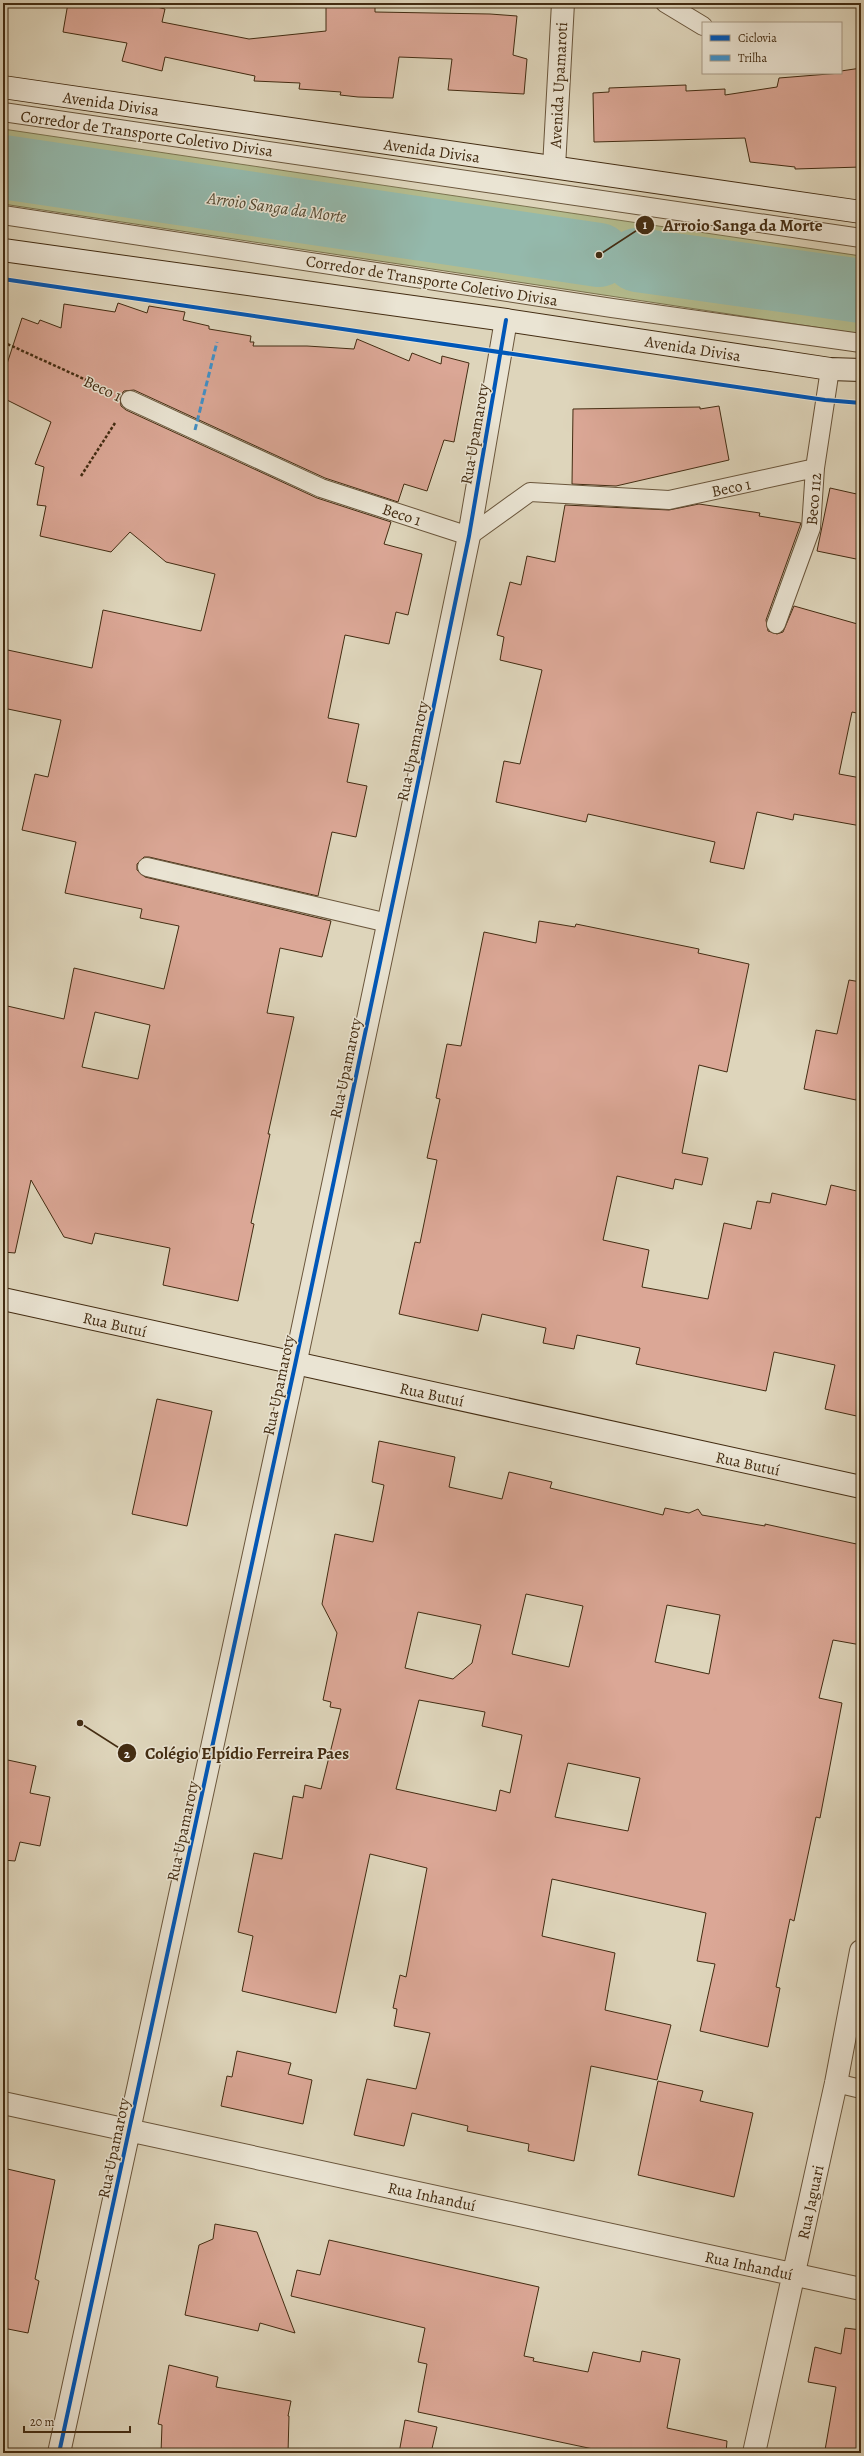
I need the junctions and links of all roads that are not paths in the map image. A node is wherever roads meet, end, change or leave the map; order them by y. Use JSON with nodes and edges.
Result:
{"nodes":[{"id":1,"x":563,"y":3,"type":"edge"},
{"id":2,"x":665,"y":3,"type":"edge"},
{"id":3,"x":702,"y":25,"type":"edge"},
{"id":4,"x":3,"y":88,"type":"edge"},
{"id":5,"x":3,"y":112,"type":"edge"},
{"id":6,"x":554,"y":167,"type":"junction"},
{"id":7,"x":861,"y":212,"type":"edge"},
{"id":8,"x":3,"y":215,"type":"edge"},
{"id":9,"x":861,"y":238,"type":"edge"},
{"id":10,"x":3,"y":250,"type":"edge"},
{"id":11,"x":506,"y":320,"type":"junction"},
{"id":12,"x":861,"y":343,"type":"edge"},
{"id":13,"x":830,"y":369,"type":"junction"},
{"id":14,"x":861,"y":370,"type":"edge"},
{"id":15,"x":130,"y":400,"type":"road end"},
{"id":16,"x":815,"y":468,"type":"junction"},
{"id":17,"x":469,"y":536,"type":"junction"},
{"id":18,"x":776,"y":624,"type":"dead end"},
{"id":19,"x":147,"y":867,"type":"dead end"},
{"id":20,"x":388,"y":924,"type":"junction"},
{"id":21,"x":3,"y":1299,"type":"edge"},
{"id":22,"x":295,"y":1365,"type":"junction"},
{"id":23,"x":861,"y":1487,"type":"edge"},
{"id":24,"x":861,"y":1951,"type":"edge"},
{"id":25,"x":855,"y":2015,"type":"edge"},
{"id":26,"x":836,"y":2083,"type":"junction"},
{"id":27,"x":861,"y":2089,"type":"edge"},
{"id":28,"x":3,"y":2103,"type":"edge"},
{"id":29,"x":129,"y":2130,"type":"junction"},
{"id":30,"x":794,"y":2275,"type":"junction"},
{"id":31,"x":861,"y":2289,"type":"edge"},
{"id":32,"x":59,"y":2453,"type":"edge"},
{"id":33,"x":754,"y":2453,"type":"edge"}],
"edges":[{"from":1,"to":6,"type":"street","name":"Avenida Upamaroti"},
{"from":2,"to":3,"type":"lane"},
{"from":4,"to":6,"type":"street","name":"Avenida Divisa"},
{"from":5,"to":9,"type":"lane","name":"Corredor de Transporte Coletivo Divisa"},
{"from":6,"to":7,"type":"street","name":"Avenida Divisa"},
{"from":8,"to":12,"type":"lane","name":"Corredor de Transporte Coletivo Divisa"},
{"from":10,"to":11,"type":"street","name":"Avenida Divisa"},
{"from":11,"to":13,"type":"street","name":"Avenida Divisa"},
{"from":11,"to":17,"type":"street","name":"Rua Upamaroty"},
{"from":13,"to":14,"type":"street","name":"Avenida Divisa"},
{"from":13,"to":16,"type":"lane","name":"Beco 112"},
{"from":15,"to":17,"type":"lane","name":"Beco 1"},
{"from":16,"to":17,"type":"lane","name":"Beco 1"},
{"from":16,"to":18,"type":"lane","name":"Beco 112"},
{"from":17,"to":20,"type":"street","name":"Rua Upamaroty"},
{"from":19,"to":20,"type":"lane"},
{"from":20,"to":22,"type":"street","name":"Rua Upamaroty"},
{"from":21,"to":22,"type":"street","name":"Rua Butuí"},
{"from":22,"to":23,"type":"street","name":"Rua Butuí"},
{"from":22,"to":29,"type":"street","name":"Rua Upamaroty"},
{"from":24,"to":25,"type":"street","name":"Rua Jaguari"},
{"from":25,"to":26,"type":"street","name":"Rua Jaguari"},
{"from":26,"to":27,"type":"lane"},
{"from":26,"to":30,"type":"street","name":"Rua Jaguari"},
{"from":28,"to":29,"type":"street","name":"Rua Inhanduí"},
{"from":29,"to":30,"type":"street","name":"Rua Inhanduí"},
{"from":29,"to":32,"type":"street","name":"Rua Upamaroty"},
{"from":30,"to":31,"type":"street","name":"Rua Inhanduí"},
{"from":30,"to":33,"type":"street","name":"Rua Jaguari"}]}
